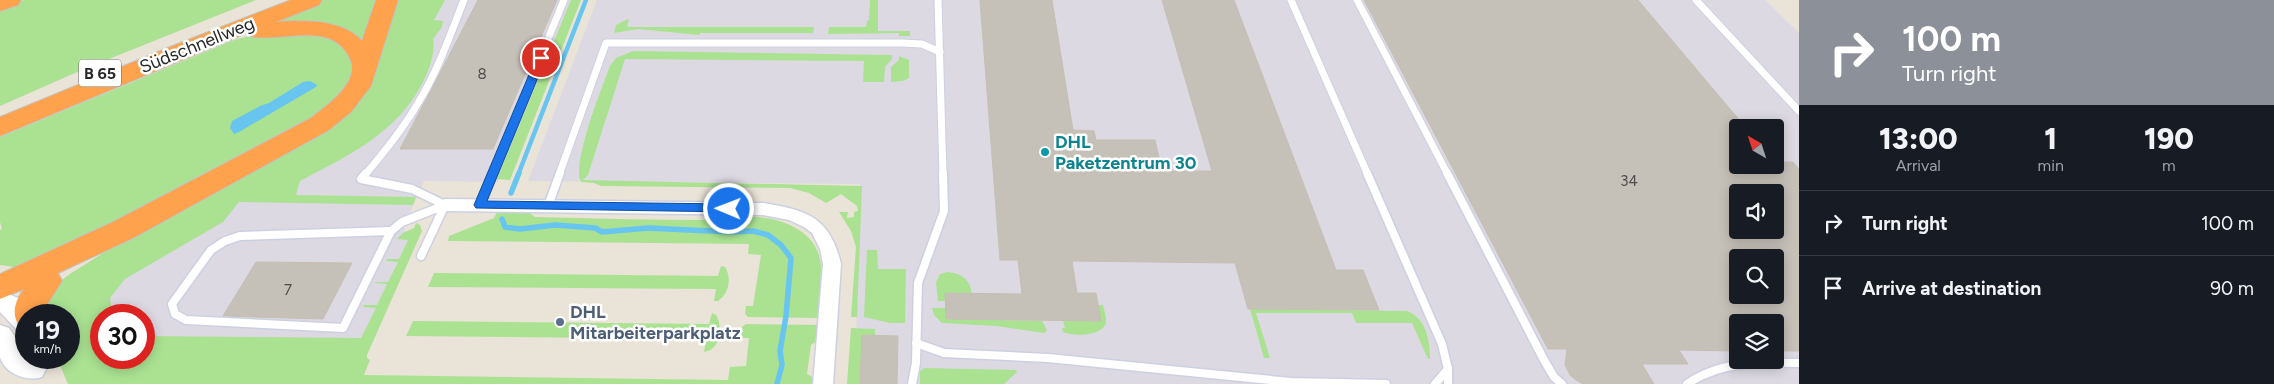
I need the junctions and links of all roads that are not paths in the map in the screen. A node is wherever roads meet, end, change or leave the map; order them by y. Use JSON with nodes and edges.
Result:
{"nodes":[{"id":1,"x":10,"y":0,"type":"edge"},
{"id":2,"x":265,"y":0,"type":"edge"},
{"id":3,"x":284,"y":0,"type":"edge"},
{"id":4,"x":311,"y":0,"type":"edge"},
{"id":5,"x":388,"y":0,"type":"edge"},
{"id":6,"x":464,"y":0,"type":"edge"},
{"id":7,"x":564,"y":0,"type":"edge"},
{"id":8,"x":938,"y":0,"type":"edge"},
{"id":9,"x":1291,"y":0,"type":"edge"},
{"id":10,"x":1357,"y":0,"type":"edge"},
{"id":11,"x":1696,"y":0,"type":"edge"},
{"id":12,"x":0,"y":4,"type":"edge"},
{"id":13,"x":200,"y":32,"type":"junction"},
{"id":14,"x":178,"y":52,"type":"junction"},
{"id":15,"x":940,"y":52,"type":"junction"},
{"id":16,"x":365,"y":67,"type":"junction"},
{"id":17,"x":1799,"y":111,"type":"edge"},
{"id":18,"x":0,"y":116,"type":"edge"},
{"id":19,"x":0,"y":127,"type":"edge"},
{"id":20,"x":445,"y":205,"type":"junction"},
{"id":21,"x":480,"y":205,"type":"junction"},
{"id":22,"x":548,"y":206,"type":"junction"},
{"id":23,"x":123,"y":230,"type":"junction"},
{"id":24,"x":391,"y":231,"type":"junction"},
{"id":25,"x":421,"y":256,"type":"dead end"},
{"id":26,"x":47,"y":281,"type":"junction"},
{"id":27,"x":0,"y":287,"type":"edge"},
{"id":28,"x":0,"y":295,"type":"edge"},
{"id":29,"x":0,"y":300,"type":"edge"},
{"id":30,"x":31,"y":304,"type":"edge"},
{"id":31,"x":15,"y":311,"type":"edge"},
{"id":32,"x":0,"y":334,"type":"edge"},
{"id":33,"x":916,"y":343,"type":"junction"},
{"id":34,"x":1799,"y":363,"type":"edge"},
{"id":35,"x":1448,"y":369,"type":"junction"},
{"id":36,"x":36,"y":370,"type":"edge"},
{"id":37,"x":823,"y":384,"type":"edge"},
{"id":38,"x":912,"y":384,"type":"edge"},
{"id":39,"x":1386,"y":384,"type":"edge"},
{"id":40,"x":1435,"y":384,"type":"edge"},
{"id":41,"x":1448,"y":384,"type":"edge"},
{"id":42,"x":1562,"y":384,"type":"edge"},
{"id":43,"x":1687,"y":384,"type":"edge"}],
"edges":[{"from":1,"to":12,"type":"highway"},
{"from":2,"to":13,"type":"highway"},
{"from":3,"to":13,"type":"highway","name":"Südschnellweg","number":"B 65"},
{"from":4,"to":14,"type":"highway","name":"Südschnellweg","number":"B 65"},
{"from":5,"to":16,"type":"highway"},
{"from":6,"to":20,"type":"lane"},
{"from":7,"to":21,"type":"lane"},
{"from":8,"to":15,"type":"lane"},
{"from":9,"to":35,"type":"lane"},
{"from":10,"to":42,"type":"lane"},
{"from":11,"to":17,"type":"lane"},
{"from":13,"to":18,"type":"highway","name":"Südschnellweg","number":"B 65"},
{"from":14,"to":16,"type":"highway"},
{"from":14,"to":19,"type":"highway","name":"Südschnellweg","number":"B 65"},
{"from":15,"to":22,"type":"lane"},
{"from":15,"to":33,"type":"lane"},
{"from":16,"to":23,"type":"highway"},
{"from":20,"to":21,"type":"street"},
{"from":20,"to":24,"type":"lane"},
{"from":20,"to":25,"type":"lane"},
{"from":21,"to":22,"type":"street"},
{"from":22,"to":37,"type":"street"},
{"from":23,"to":26,"type":"highway"},
{"from":23,"to":27,"type":"highway"},
{"from":24,"to":24,"type":"lane"},
{"from":26,"to":28,"type":"highway"},
{"from":26,"to":30,"type":"highway"},
{"from":29,"to":31,"type":"street"},
{"from":32,"to":36,"type":"street"},
{"from":33,"to":38,"type":"lane"},
{"from":33,"to":39,"type":"lane"},
{"from":34,"to":43,"type":"lane"},
{"from":35,"to":40,"type":"lane"},
{"from":35,"to":41,"type":"lane"}]}
